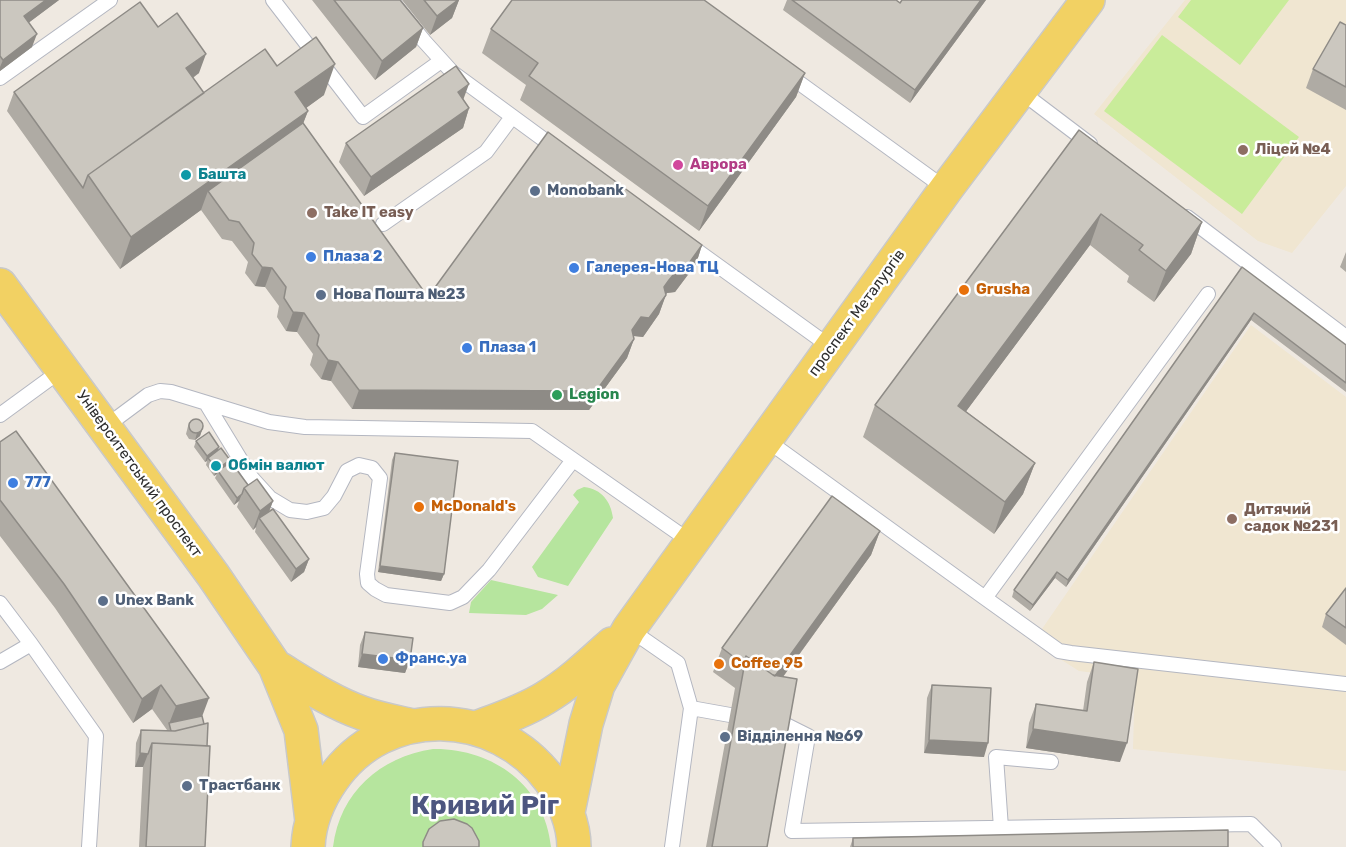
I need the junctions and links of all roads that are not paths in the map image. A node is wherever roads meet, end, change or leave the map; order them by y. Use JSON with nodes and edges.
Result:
{"nodes":[{"id":1,"x":110,"y":0,"type":"edge"},
{"id":2,"x":273,"y":0,"type":"edge"},
{"id":3,"x":391,"y":0,"type":"edge"},
{"id":4,"x":1088,"y":0,"type":"edge"},
{"id":5,"x":441,"y":61,"type":"junction"},
{"id":6,"x":780,"y":69,"type":"edge"},
{"id":7,"x":0,"y":78,"type":"edge"},
{"id":8,"x":1020,"y":91,"type":"junction"},
{"id":9,"x":512,"y":117,"type":"junction"},
{"id":10,"x":1097,"y":149,"type":"edge"},
{"id":11,"x":569,"y":158,"type":"edge"},
{"id":12,"x":946,"y":189,"type":"junction"},
{"id":13,"x":1174,"y":207,"type":"edge"},
{"id":14,"x":383,"y":224,"type":"dead end"},
{"id":15,"x":673,"y":233,"type":"edge"},
{"id":16,"x":0,"y":285,"type":"edge"},
{"id":17,"x":1208,"y":294,"type":"dead end"},
{"id":18,"x":1346,"y":338,"type":"edge"},
{"id":19,"x":832,"y":348,"type":"junction"},
{"id":20,"x":63,"y":369,"type":"junction"},
{"id":21,"x":206,"y":403,"type":"junction"},
{"id":22,"x":0,"y":415,"type":"edge"},
{"id":23,"x":105,"y":427,"type":"junction"},
{"id":24,"x":765,"y":440,"type":"junction"},
{"id":25,"x":573,"y":460,"type":"junction"},
{"id":26,"x":691,"y":542,"type":"junction"},
{"id":27,"x":985,"y":597,"type":"junction"},
{"id":28,"x":0,"y":603,"type":"edge"},
{"id":29,"x":629,"y":629,"type":"junction"},
{"id":30,"x":31,"y":644,"type":"junction"},
{"id":31,"x":0,"y":662,"type":"edge"},
{"id":32,"x":275,"y":666,"type":"junction"},
{"id":33,"x":1346,"y":684,"type":"edge"},
{"id":34,"x":692,"y":708,"type":"junction"},
{"id":35,"x":730,"y":715,"type":"dead end"},
{"id":36,"x":784,"y":724,"type":"edge"},
{"id":37,"x":413,"y":726,"type":"junction"},
{"id":38,"x":476,"y":728,"type":"junction"},
{"id":39,"x":1051,"y":762,"type":"dead end"},
{"id":40,"x":568,"y":812,"type":"junction"},
{"id":41,"x":1001,"y":828,"type":"junction"},
{"id":42,"x":310,"y":834,"type":"edge"},
{"id":43,"x":88,"y":847,"type":"edge"},
{"id":44,"x":574,"y":847,"type":"edge"},
{"id":45,"x":672,"y":847,"type":"edge"},
{"id":46,"x":1274,"y":847,"type":"edge"}],
"edges":[{"from":1,"to":7,"type":"lane"},
{"from":2,"to":5,"type":"lane"},
{"from":3,"to":5,"type":"lane"},
{"from":4,"to":8,"type":"main road","name":"проспект Металургів"},
{"from":5,"to":9,"type":"lane"},
{"from":6,"to":12,"type":"lane"},
{"from":8,"to":10,"type":"lane"},
{"from":8,"to":12,"type":"main road","name":"проспект Металургів"},
{"from":9,"to":11,"type":"lane"},
{"from":9,"to":14,"type":"lane"},
{"from":12,"to":19,"type":"main road","name":"проспект Металургів"},
{"from":13,"to":18,"type":"lane"},
{"from":15,"to":19,"type":"lane"},
{"from":16,"to":20,"type":"main road","name":"Університетський проспект"},
{"from":17,"to":27,"type":"lane"},
{"from":19,"to":24,"type":"main road","name":"проспект Металургів"},
{"from":20,"to":22,"type":"lane"},
{"from":20,"to":23,"type":"main road","name":"Університетський проспект"},
{"from":21,"to":23,"type":"lane"},
{"from":21,"to":25,"type":"lane"},
{"from":21,"to":25,"type":"lane"},
{"from":23,"to":32,"type":"main road","name":"Університетський проспект"},
{"from":24,"to":26,"type":"main road","name":"проспект Металургів"},
{"from":24,"to":27,"type":"lane"},
{"from":25,"to":26,"type":"lane"},
{"from":26,"to":29,"type":"main road","name":"проспект Металургів"},
{"from":27,"to":33,"type":"lane"},
{"from":28,"to":30,"type":"lane"},
{"from":29,"to":34,"type":"lane"},
{"from":29,"to":38,"type":"main road"},
{"from":29,"to":40,"type":"main road"},
{"from":30,"to":31,"type":"lane"},
{"from":30,"to":43,"type":"lane"},
{"from":32,"to":37,"type":"main road"},
{"from":32,"to":42,"type":"main road"},
{"from":34,"to":35,"type":"lane"},
{"from":34,"to":45,"type":"lane"},
{"from":36,"to":41,"type":"lane"},
{"from":37,"to":38,"type":"main road"},
{"from":37,"to":42,"type":"main road"},
{"from":38,"to":40,"type":"main road"},
{"from":39,"to":41,"type":"lane"},
{"from":40,"to":44,"type":"main road"},
{"from":41,"to":46,"type":"lane"}]}
